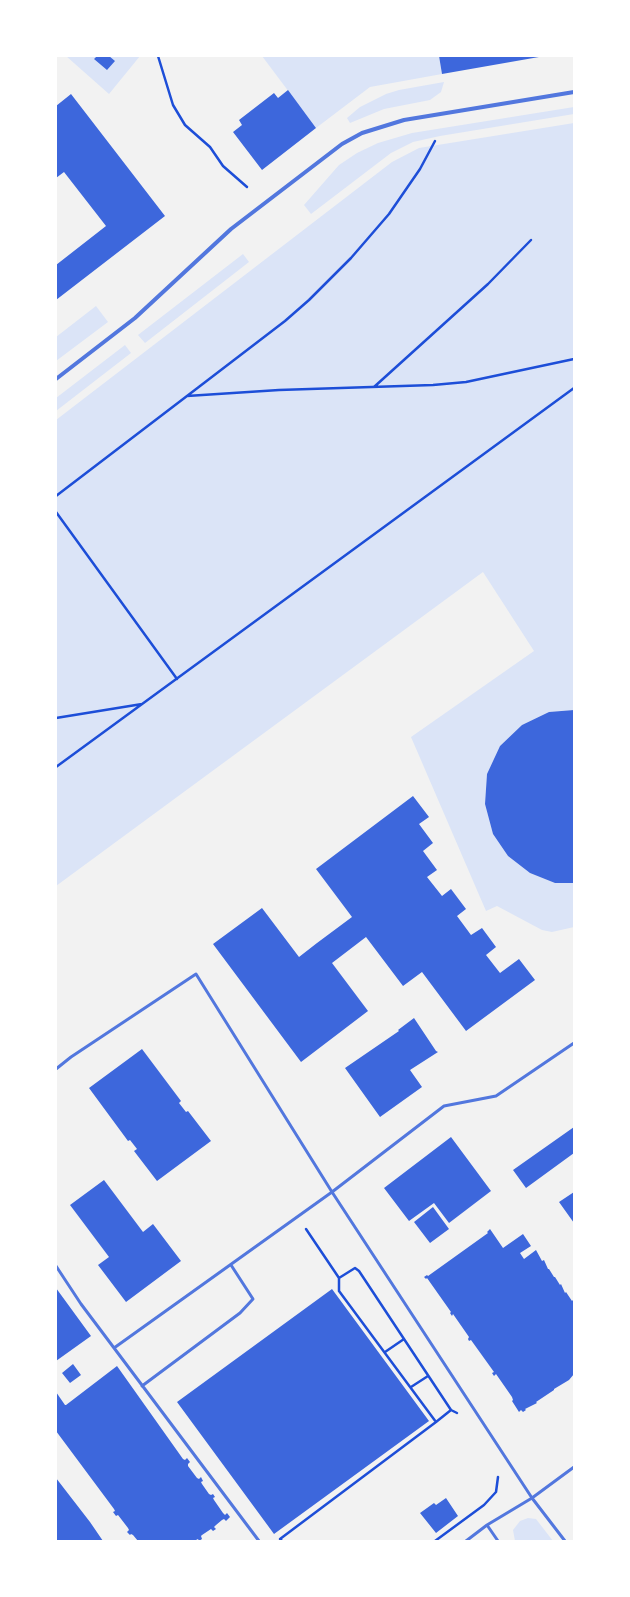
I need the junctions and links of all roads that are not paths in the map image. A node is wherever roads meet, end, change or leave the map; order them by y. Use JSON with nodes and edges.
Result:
{"nodes":[{"id":1,"x":574,"y":92,"type":"edge"},
{"id":2,"x":56,"y":379,"type":"edge"},
{"id":3,"x":574,"y":1043,"type":"edge"},
{"id":4,"x":56,"y":1069,"type":"edge"},
{"id":5,"x":332,"y":1192,"type":"junction"},
{"id":6,"x":231,"y":1264,"type":"junction"},
{"id":7,"x":56,"y":1266,"type":"edge"},
{"id":8,"x":114,"y":1348,"type":"junction"},
{"id":9,"x":142,"y":1386,"type":"junction"},
{"id":10,"x":574,"y":1467,"type":"edge"},
{"id":11,"x":532,"y":1498,"type":"junction"},
{"id":12,"x":486,"y":1526,"type":"junction"},
{"id":13,"x":259,"y":1541,"type":"edge"},
{"id":14,"x":466,"y":1541,"type":"edge"},
{"id":15,"x":498,"y":1541,"type":"edge"},
{"id":16,"x":565,"y":1541,"type":"edge"}],
"edges":[{"from":1,"to":2,"type":"street"},
{"from":3,"to":5,"type":"lane"},
{"from":4,"to":5,"type":"lane"},
{"from":5,"to":6,"type":"lane"},
{"from":5,"to":11,"type":"lane"},
{"from":6,"to":8,"type":"lane"},
{"from":6,"to":9,"type":"lane"},
{"from":7,"to":8,"type":"lane"},
{"from":8,"to":9,"type":"lane"},
{"from":9,"to":13,"type":"lane"},
{"from":10,"to":11,"type":"lane"},
{"from":11,"to":12,"type":"lane"},
{"from":11,"to":16,"type":"lane"},
{"from":12,"to":14,"type":"lane"},
{"from":12,"to":15,"type":"lane"}]}
